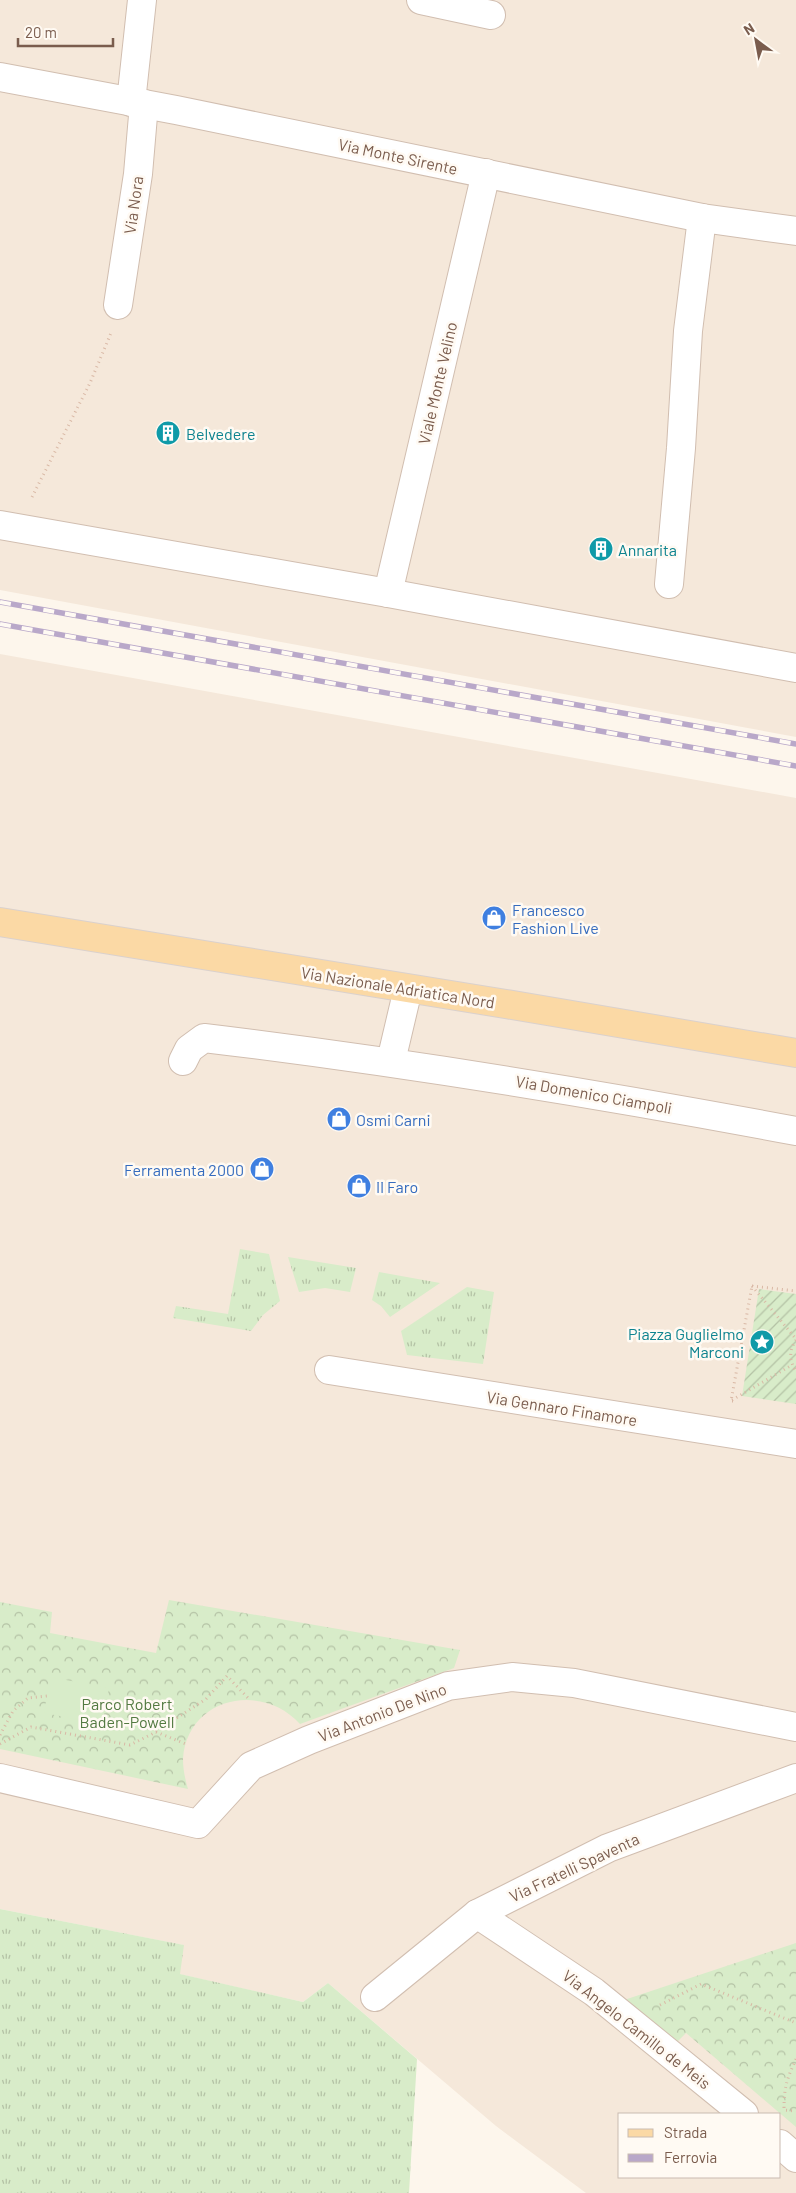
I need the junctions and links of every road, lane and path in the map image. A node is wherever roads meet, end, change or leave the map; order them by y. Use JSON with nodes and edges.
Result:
{"nodes":[{"id":1,"x":142,"y":0,"type":"edge"},
{"id":2,"x":421,"y":0,"type":"edge"},
{"id":3,"x":491,"y":15,"type":"dead end"},
{"id":4,"x":0,"y":77,"type":"edge"},
{"id":5,"x":131,"y":102,"type":"junction"},
{"id":6,"x":486,"y":174,"type":"junction"},
{"id":7,"x":702,"y":218,"type":"junction"},
{"id":8,"x":796,"y":231,"type":"edge"},
{"id":9,"x":118,"y":304,"type":"joint"},
{"id":10,"x":32,"y":497,"type":"dead end"},
{"id":11,"x":0,"y":525,"type":"edge"},
{"id":12,"x":669,"y":584,"type":"dead end"},
{"id":13,"x":388,"y":593,"type":"junction"},
{"id":14,"x":796,"y":668,"type":"edge"},
{"id":15,"x":0,"y":922,"type":"edge"},
{"id":16,"x":408,"y":989,"type":"junction"},
{"id":17,"x":796,"y":1053,"type":"edge"},
{"id":18,"x":183,"y":1061,"type":"dead end"},
{"id":19,"x":391,"y":1061,"type":"junction"},
{"id":20,"x":796,"y":1131,"type":"edge"},
{"id":21,"x":752,"y":1286,"type":"junction"},
{"id":22,"x":796,"y":1291,"type":"edge"},
{"id":23,"x":796,"y":1340,"type":"edge"},
{"id":24,"x":792,"y":1365,"type":"junction"},
{"id":25,"x":329,"y":1370,"type":"dead end"},
{"id":26,"x":796,"y":1371,"type":"edge"},
{"id":27,"x":731,"y":1401,"type":"junction"},
{"id":28,"x":740,"y":1403,"type":"dead end"},
{"id":29,"x":796,"y":1444,"type":"edge"},
{"id":30,"x":47,"y":1696,"type":"dead end"},
{"id":31,"x":250,"y":1699,"type":"dead end"},
{"id":32,"x":796,"y":1727,"type":"edge"},
{"id":33,"x":156,"y":1732,"type":"junction"},
{"id":34,"x":0,"y":1735,"type":"edge"},
{"id":35,"x":0,"y":1744,"type":"edge"},
{"id":36,"x":186,"y":1744,"type":"dead end"},
{"id":37,"x":0,"y":1778,"type":"edge"},
{"id":38,"x":796,"y":1778,"type":"edge"},
{"id":39,"x":477,"y":1914,"type":"junction"},
{"id":40,"x":375,"y":1997,"type":"dead end"},
{"id":41,"x":630,"y":2021,"type":"junction"},
{"id":42,"x":796,"y":2022,"type":"edge"},
{"id":43,"x":796,"y":2058,"type":"edge"},
{"id":44,"x":796,"y":2111,"type":"edge"},
{"id":45,"x":743,"y":2113,"type":"edge"},
{"id":46,"x":781,"y":2145,"type":"edge"},
{"id":47,"x":796,"y":2158,"type":"edge"}],
"edges":[{"from":1,"to":5,"type":"street","name":"Via Nora"},
{"from":2,"to":3,"type":"street"},
{"from":4,"to":5,"type":"street","name":"Via Monte Sirente"},
{"from":5,"to":6,"type":"street","name":"Via Monte Sirente"},
{"from":5,"to":9,"type":"street","name":"Via Nora"},
{"from":6,"to":7,"type":"street","name":"Via Monte Sirente"},
{"from":6,"to":13,"type":"street","name":"Viale Monte Velino"},
{"from":7,"to":8,"type":"street","name":"Via Monte Sirente"},
{"from":7,"to":12,"type":"street"},
{"from":9,"to":10,"type":"path"},
{"from":11,"to":13,"type":"street"},
{"from":13,"to":14,"type":"street"},
{"from":15,"to":16,"type":"main road","name":"Via Nazionale Adriatica Nord"},
{"from":16,"to":17,"type":"main road","name":"Via Nazionale Adriatica Nord"},
{"from":16,"to":19,"type":"street"},
{"from":18,"to":19,"type":"street","name":"Via Domenico Ciampoli"},
{"from":19,"to":20,"type":"street","name":"Via Domenico Ciampoli"},
{"from":21,"to":22,"type":"path"},
{"from":21,"to":23,"type":"path"},
{"from":21,"to":27,"type":"path"},
{"from":23,"to":24,"type":"path"},
{"from":24,"to":26,"type":"path"},
{"from":24,"to":27,"type":"path"},
{"from":25,"to":29,"type":"street","name":"Via Gennaro Finamore"},
{"from":27,"to":28,"type":"path"},
{"from":30,"to":34,"type":"path"},
{"from":31,"to":33,"type":"path"},
{"from":32,"to":37,"type":"street","name":"Via Antonio De Nino"},
{"from":33,"to":35,"type":"path"},
{"from":33,"to":36,"type":"path"},
{"from":38,"to":39,"type":"street","name":"Via Fratelli Spaventa"},
{"from":39,"to":40,"type":"street","name":"Via Fratelli Spaventa"},
{"from":39,"to":41,"type":"street","name":"Via Angelo Camillo de Meis"},
{"from":41,"to":42,"type":"path"},
{"from":41,"to":45,"type":"street","name":"Via Angelo Camillo de Meis"},
{"from":43,"to":44,"type":"path"},
{"from":46,"to":47,"type":"street"}]}
